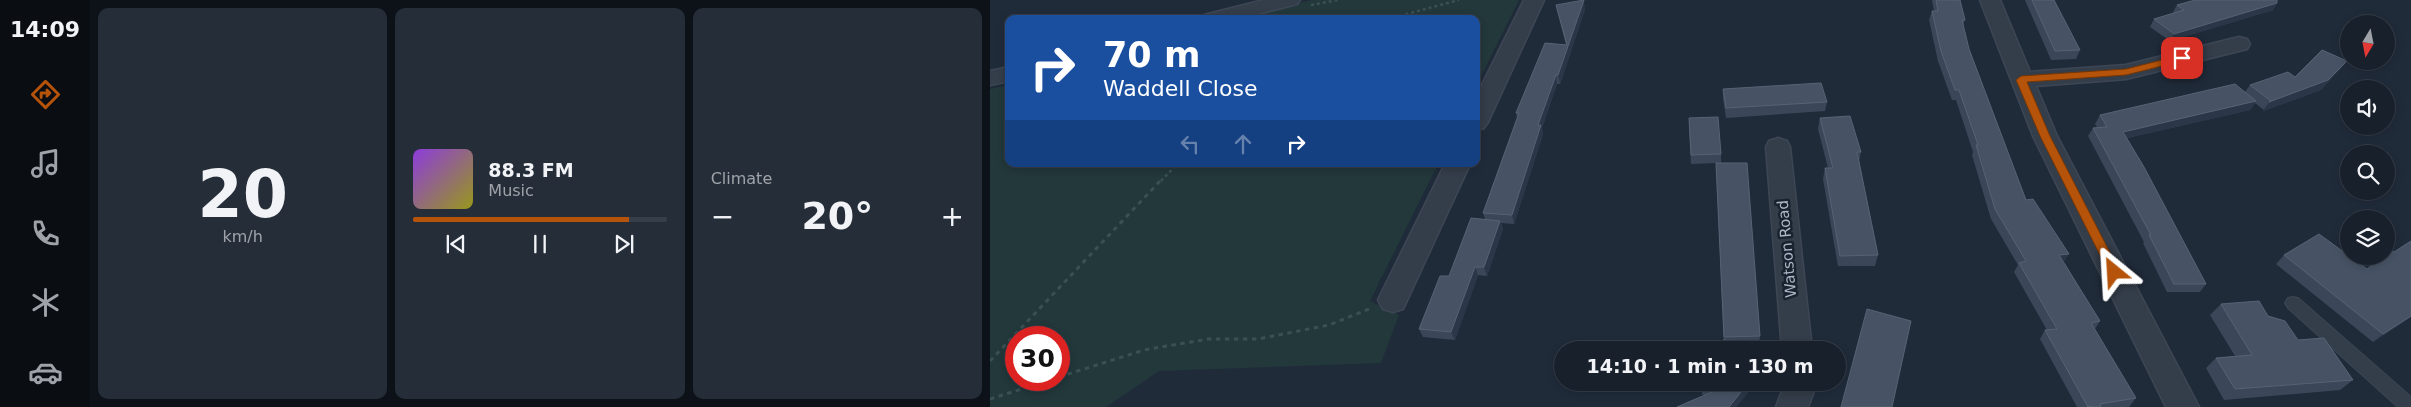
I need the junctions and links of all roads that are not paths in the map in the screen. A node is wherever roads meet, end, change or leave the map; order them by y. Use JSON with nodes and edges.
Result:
{"nodes":[{"id":1,"x":1290,"y":0,"type":"edge"},
{"id":2,"x":1534,"y":0,"type":"edge"},
{"id":3,"x":1990,"y":0,"type":"edge"},
{"id":4,"x":1228,"y":15,"type":"edge"},
{"id":5,"x":2239,"y":44,"type":"dead end"},
{"id":6,"x":1005,"y":75,"type":"edge"},
{"id":7,"x":990,"y":78,"type":"edge"},
{"id":8,"x":2021,"y":80,"type":"junction"},
{"id":9,"x":1480,"y":114,"type":"edge"},
{"id":10,"x":1778,"y":147,"type":"dead end"},
{"id":11,"x":1456,"y":167,"type":"edge"},
{"id":12,"x":1393,"y":300,"type":"road end"},
{"id":13,"x":2293,"y":303,"type":"dead end"},
{"id":14,"x":1796,"y":341,"type":"edge"},
{"id":15,"x":1798,"y":391,"type":"edge"},
{"id":16,"x":1792,"y":407,"type":"edge"},
{"id":17,"x":2183,"y":407,"type":"edge"},
{"id":18,"x":2410,"y":407,"type":"edge"}],
"edges":[{"from":1,"to":4,"type":"street"},
{"from":2,"to":9,"type":"street"},
{"from":3,"to":8,"type":"street"},
{"from":5,"to":8,"type":"street"},
{"from":6,"to":7,"type":"street"},
{"from":8,"to":17,"type":"street"},
{"from":10,"to":14,"type":"street","name":"Watson Road"},
{"from":11,"to":12,"type":"street"},
{"from":13,"to":18,"type":"lane"},
{"from":15,"to":16,"type":"street"}]}
